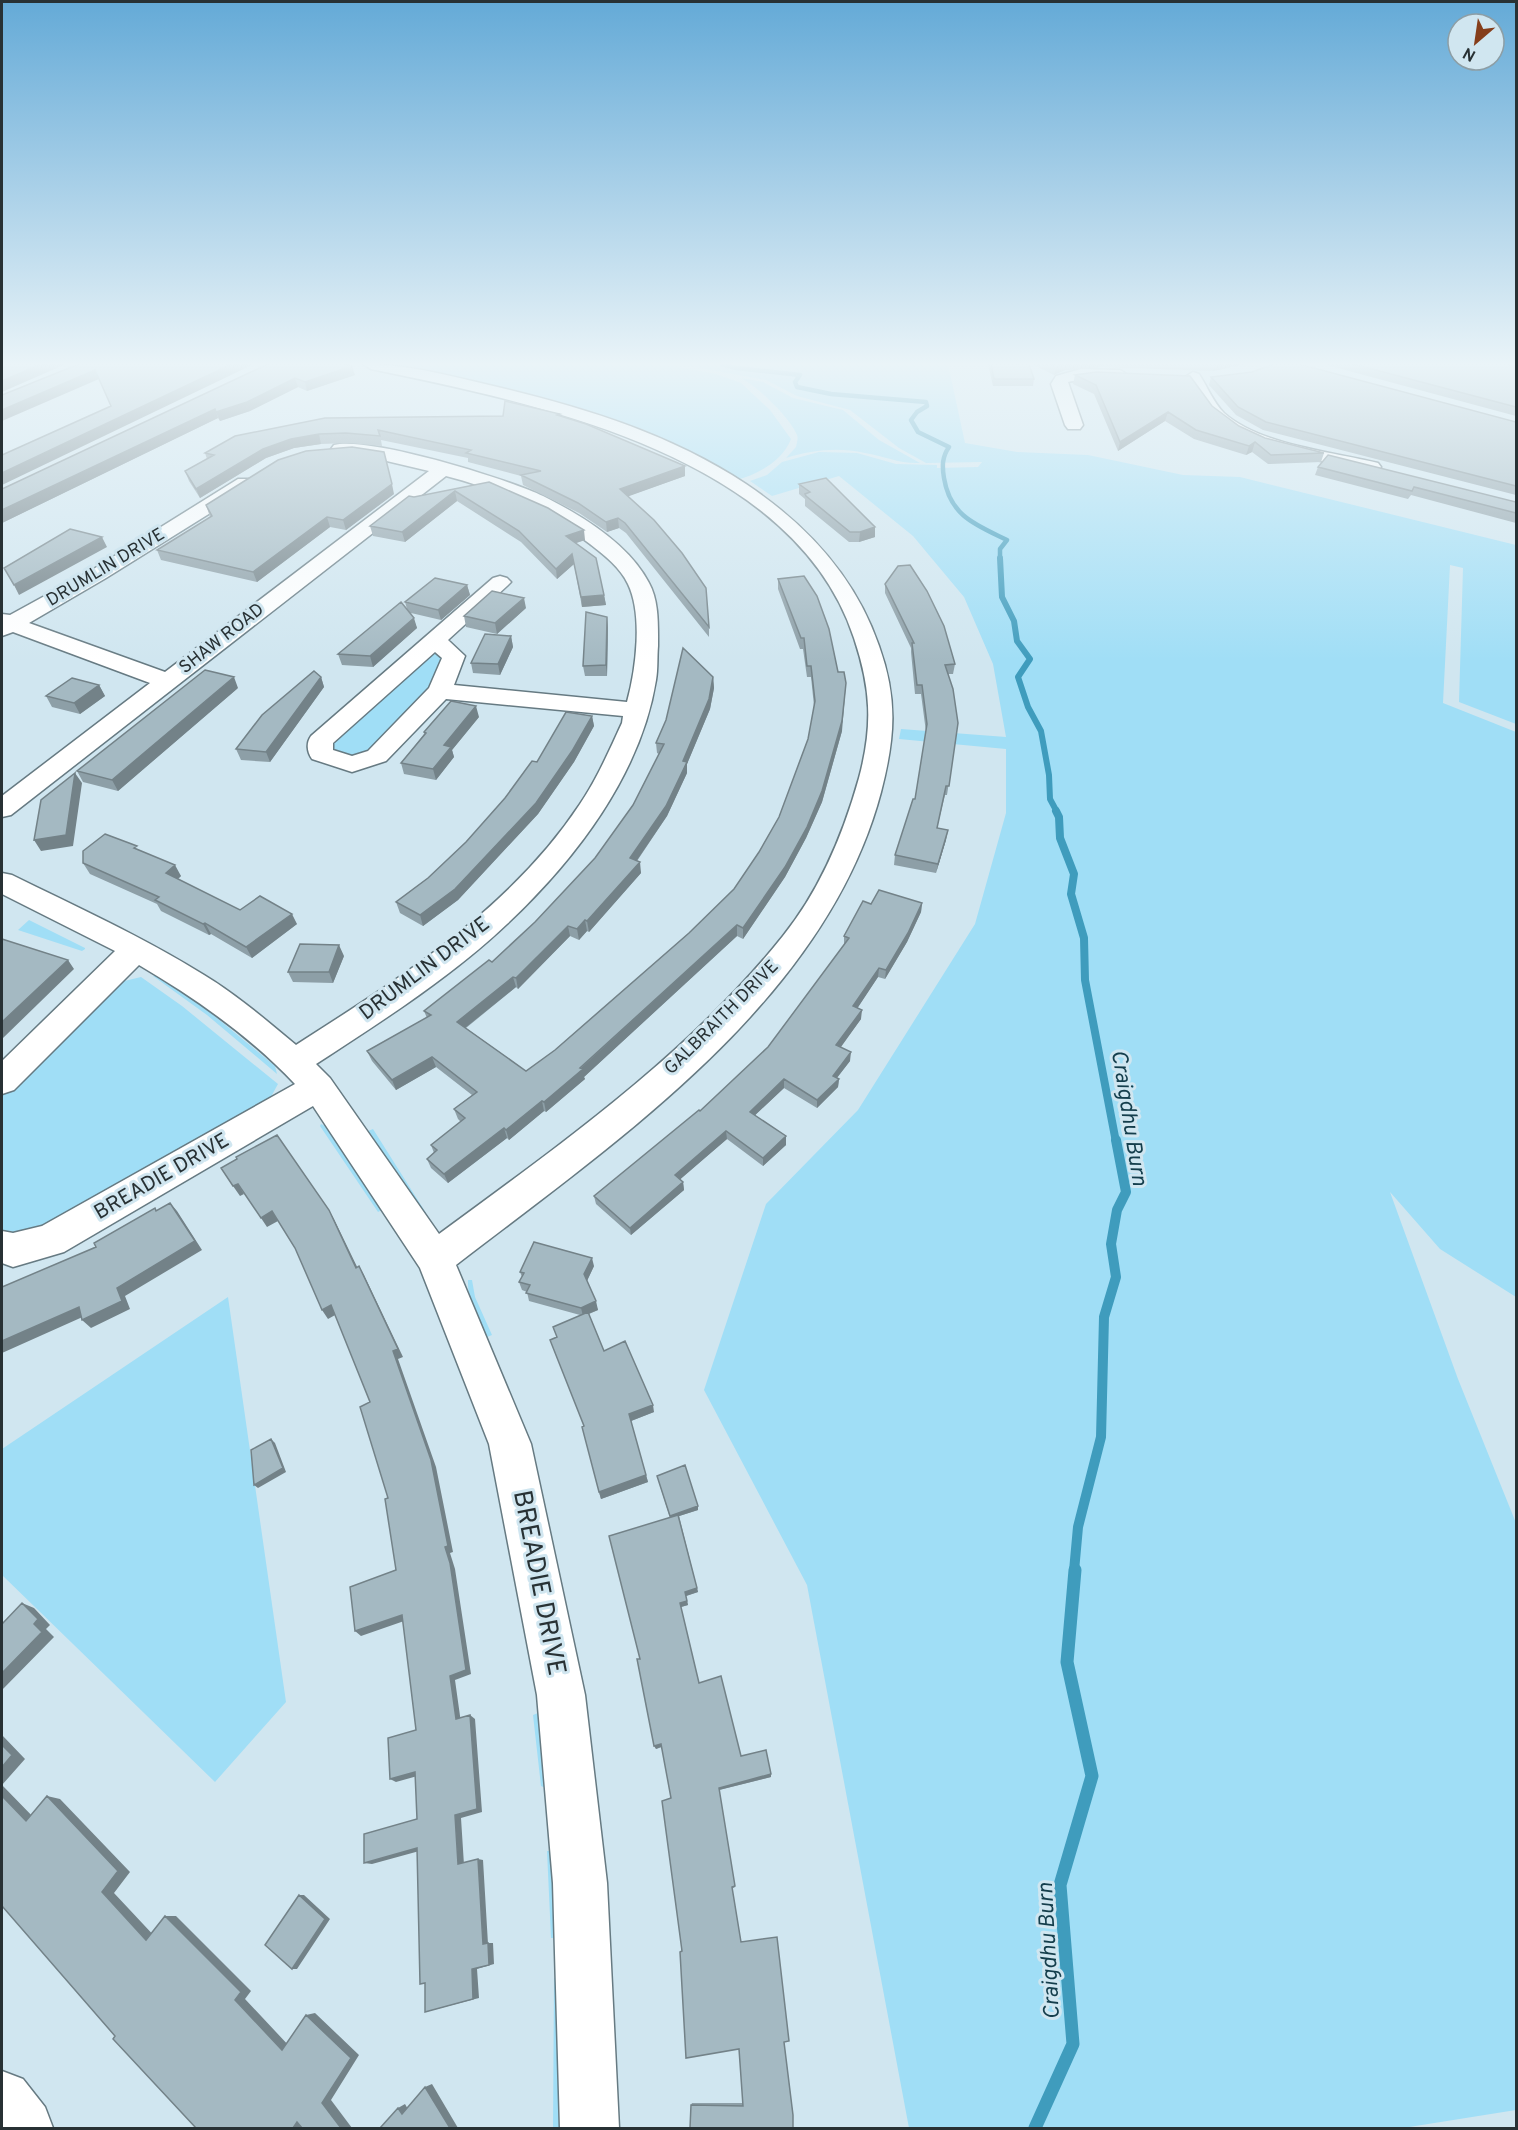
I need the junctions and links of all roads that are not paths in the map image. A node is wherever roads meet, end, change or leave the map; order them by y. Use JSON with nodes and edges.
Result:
{"nodes":[{"id":1,"x":419,"y":463,"type":"edge"},
{"id":2,"x":694,"y":463,"type":"edge"},
{"id":3,"x":1358,"y":463,"type":"edge"},
{"id":4,"x":443,"y":469,"type":"junction"},
{"id":5,"x":1392,"y":472,"type":"edge"},
{"id":6,"x":260,"y":473,"type":"edge"},
{"id":7,"x":500,"y":582,"type":"dead end"},
{"id":8,"x":5,"y":624,"type":"edge"},
{"id":9,"x":434,"y":640,"type":"junction"},
{"id":10,"x":167,"y":681,"type":"junction"},
{"id":11,"x":440,"y":691,"type":"junction"},
{"id":12,"x":639,"y":710,"type":"junction"},
{"id":13,"x":2,"y":809,"type":"edge"},
{"id":14,"x":2,"y":882,"type":"edge"},
{"id":15,"x":136,"y":950,"type":"junction"},
{"id":16,"x":306,"y":1075,"type":"junction"},
{"id":17,"x":2,"y":1081,"type":"edge"},
{"id":18,"x":2,"y":1247,"type":"edge"},
{"id":19,"x":435,"y":1258,"type":"junction"},
{"id":20,"x":2,"y":2100,"type":"edge"},
{"id":21,"x":24,"y":2128,"type":"edge"},
{"id":22,"x":590,"y":2128,"type":"edge"}],
"edges":[{"from":1,"to":4,"type":"street","name":"DRUMLIN DRIVE"},
{"from":2,"to":19,"type":"street","name":"GALBRAITH DRIVE"},
{"from":3,"to":5,"type":"street"},
{"from":4,"to":10,"type":"street","name":"SHAW ROAD"},
{"from":4,"to":12,"type":"street","name":"DRUMLIN DRIVE"},
{"from":6,"to":8,"type":"street","name":"DRUMLIN DRIVE"},
{"from":7,"to":9,"type":"street"},
{"from":8,"to":10,"type":"street"},
{"from":9,"to":11,"type":"street"},
{"from":9,"to":11,"type":"street"},
{"from":10,"to":13,"type":"street","name":"SHAW ROAD"},
{"from":11,"to":12,"type":"street"},
{"from":12,"to":16,"type":"street","name":"DRUMLIN DRIVE"},
{"from":14,"to":15,"type":"street","name":"BREADIE DRIVE"},
{"from":15,"to":16,"type":"street","name":"BREADIE DRIVE"},
{"from":15,"to":17,"type":"street"},
{"from":16,"to":18,"type":"street","name":"BREADIE DRIVE"},
{"from":16,"to":19,"type":"street","name":"BREADIE DRIVE"},
{"from":19,"to":22,"type":"street","name":"BREADIE DRIVE"},
{"from":20,"to":21,"type":"street"}]}
